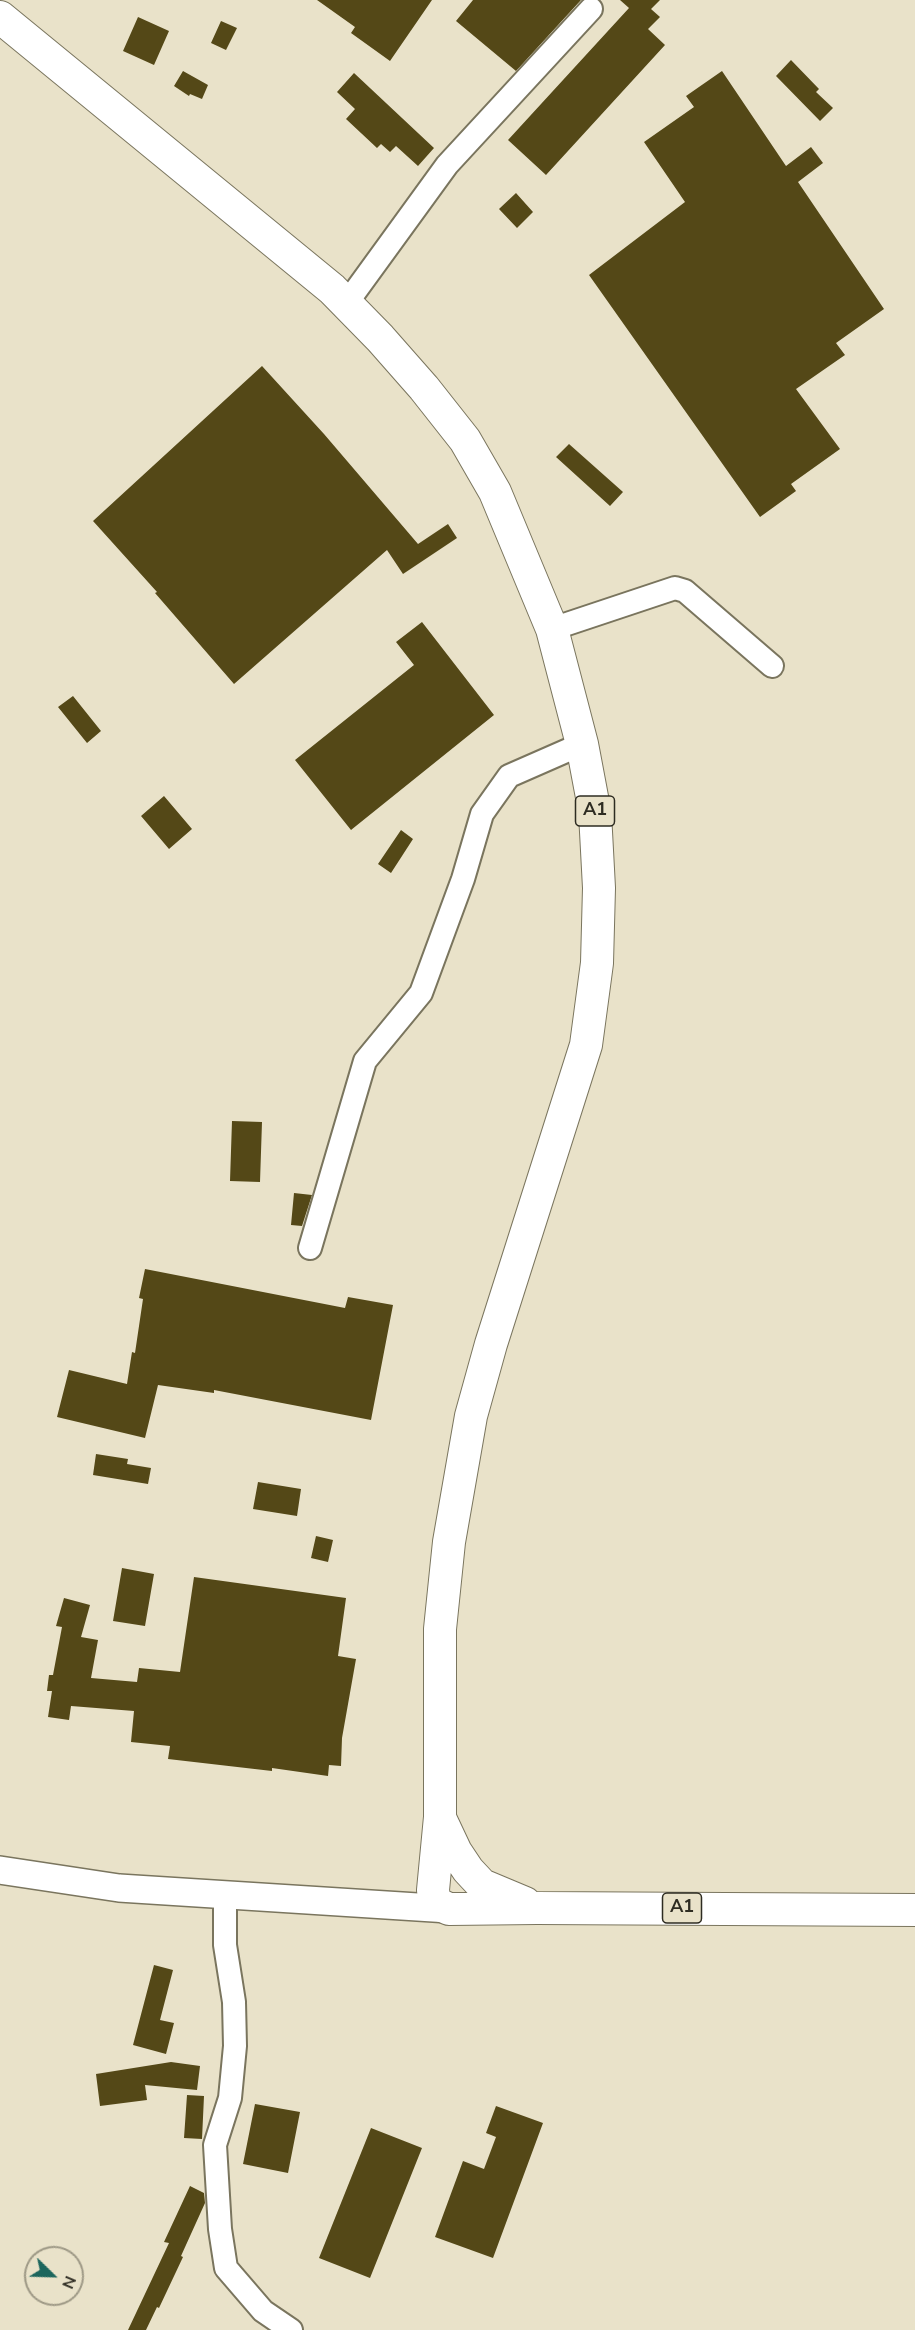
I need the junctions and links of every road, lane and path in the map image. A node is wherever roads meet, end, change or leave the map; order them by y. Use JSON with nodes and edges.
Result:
{"nodes":[{"id":1,"x":591,"y":9,"type":"dead end"},
{"id":2,"x":0,"y":17,"type":"edge"},
{"id":3,"x":346,"y":304,"type":"junction"},
{"id":4,"x":552,"y":629,"type":"junction"},
{"id":5,"x":772,"y":666,"type":"dead end"},
{"id":6,"x":582,"y":744,"type":"junction"},
{"id":7,"x":310,"y":1248,"type":"dead end"},
{"id":8,"x":440,"y":1817,"type":"junction"},
{"id":9,"x":0,"y":1869,"type":"edge"},
{"id":10,"x":225,"y":1895,"type":"junction"},
{"id":11,"x":537,"y":1908,"type":"junction"},
{"id":12,"x":449,"y":1909,"type":"junction"},
{"id":13,"x":915,"y":1910,"type":"edge"},
{"id":14,"x":291,"y":2330,"type":"edge"}],
"edges":[{"from":1,"to":3,"type":"street"},
{"from":2,"to":3,"type":"highway","number":"A1"},
{"from":3,"to":4,"type":"highway","number":"A1"},
{"from":4,"to":5,"type":"street"},
{"from":4,"to":6,"type":"highway","number":"A1"},
{"from":6,"to":7,"type":"street"},
{"from":6,"to":8,"type":"highway","number":"A1"},
{"from":8,"to":11,"type":"highway","number":"A1"},
{"from":8,"to":12,"type":"highway","number":"A1"},
{"from":9,"to":10,"type":"main road"},
{"from":10,"to":12,"type":"main road"},
{"from":10,"to":14,"type":"street"},
{"from":11,"to":12,"type":"highway","number":"A1"},
{"from":11,"to":13,"type":"highway","number":"A1"}]}
